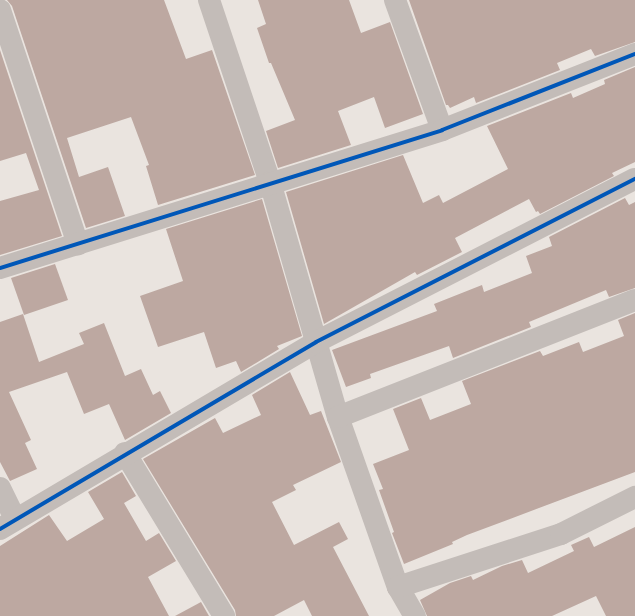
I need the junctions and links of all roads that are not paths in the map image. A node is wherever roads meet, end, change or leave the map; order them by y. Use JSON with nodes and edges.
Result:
{"nodes":[{"id":1,"x":209,"y":0,"type":"edge"},
{"id":2,"x":395,"y":0,"type":"edge"},
{"id":3,"x":0,"y":10,"type":"edge"},
{"id":4,"x":635,"y":54,"type":"edge"},
{"id":5,"x":442,"y":130,"type":"junction"},
{"id":6,"x":635,"y":179,"type":"edge"},
{"id":7,"x":270,"y":182,"type":"junction"},
{"id":8,"x":78,"y":244,"type":"junction"},
{"id":9,"x":0,"y":268,"type":"edge"},
{"id":10,"x":635,"y":300,"type":"edge"},
{"id":11,"x":316,"y":342,"type":"junction"},
{"id":12,"x":338,"y":417,"type":"junction"},
{"id":13,"x":125,"y":453,"type":"junction"},
{"id":14,"x":0,"y":488,"type":"edge"},
{"id":15,"x":635,"y":497,"type":"edge"},
{"id":16,"x":7,"y":524,"type":"edge"},
{"id":17,"x":398,"y":587,"type":"junction"},
{"id":18,"x":224,"y":616,"type":"edge"},
{"id":19,"x":414,"y":616,"type":"edge"}],
"edges":[{"from":1,"to":7,"type":"street"},
{"from":2,"to":5,"type":"street"},
{"from":3,"to":8,"type":"street"},
{"from":4,"to":5,"type":"street"},
{"from":5,"to":7,"type":"street"},
{"from":6,"to":11,"type":"street"},
{"from":7,"to":8,"type":"street"},
{"from":7,"to":11,"type":"street"},
{"from":8,"to":9,"type":"street"},
{"from":10,"to":12,"type":"street"},
{"from":11,"to":12,"type":"street"},
{"from":11,"to":13,"type":"street"},
{"from":12,"to":17,"type":"street"},
{"from":13,"to":16,"type":"street"},
{"from":13,"to":18,"type":"street"},
{"from":14,"to":16,"type":"street"},
{"from":15,"to":17,"type":"street"},
{"from":17,"to":19,"type":"street"}]}
